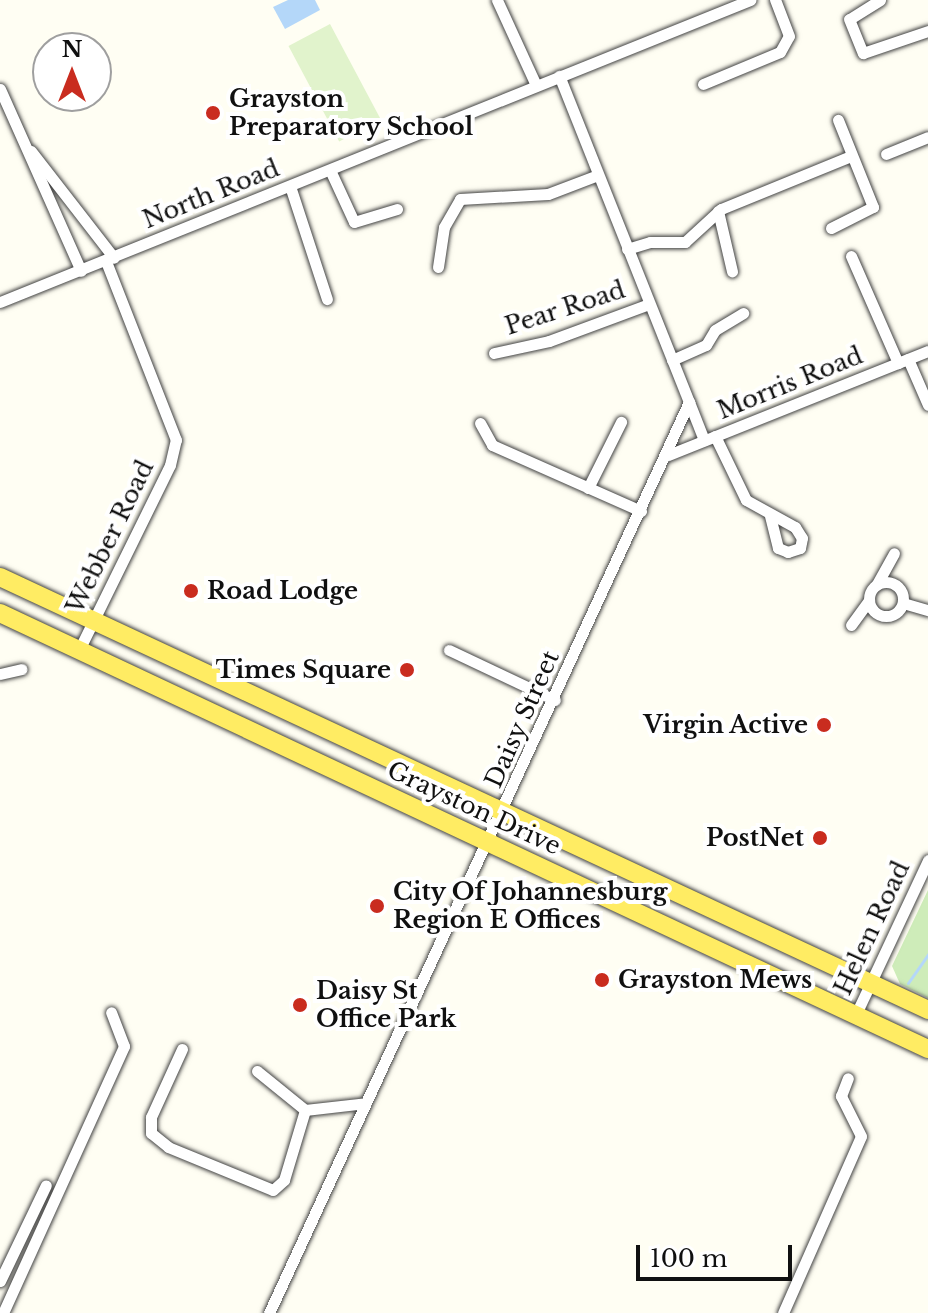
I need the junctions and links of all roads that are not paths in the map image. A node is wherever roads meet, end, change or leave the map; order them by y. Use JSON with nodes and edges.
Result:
{"nodes":[{"id":1,"x":497,"y":0,"type":"edge"},
{"id":2,"x":750,"y":0,"type":"edge"},
{"id":3,"x":775,"y":0,"type":"edge"},
{"id":4,"x":880,"y":0,"type":"edge"},
{"id":5,"x":928,"y":31,"type":"edge"},
{"id":6,"x":559,"y":76,"type":"junction"},
{"id":7,"x":703,"y":84,"type":"dead end"},
{"id":8,"x":536,"y":85,"type":"junction"},
{"id":9,"x":0,"y":89,"type":"edge"},
{"id":10,"x":838,"y":120,"type":"dead end"},
{"id":11,"x":928,"y":137,"type":"edge"},
{"id":12,"x":23,"y":142,"type":"junction"},
{"id":13,"x":886,"y":154,"type":"dead end"},
{"id":14,"x":851,"y":156,"type":"junction"},
{"id":15,"x":330,"y":170,"type":"junction"},
{"id":16,"x":598,"y":175,"type":"junction"},
{"id":17,"x":290,"y":186,"type":"junction"},
{"id":18,"x":397,"y":209,"type":"dead end"},
{"id":19,"x":718,"y":211,"type":"junction"},
{"id":20,"x":831,"y":228,"type":"dead end"},
{"id":21,"x":627,"y":249,"type":"junction"},
{"id":22,"x":851,"y":256,"type":"dead end"},
{"id":23,"x":110,"y":260,"type":"junction"},
{"id":24,"x":438,"y":267,"type":"dead end"},
{"id":25,"x":81,"y":271,"type":"junction"},
{"id":26,"x":732,"y":271,"type":"dead end"},
{"id":27,"x":327,"y":299,"type":"dead end"},
{"id":28,"x":0,"y":302,"type":"edge"},
{"id":29,"x":649,"y":304,"type":"junction"},
{"id":30,"x":743,"y":313,"type":"dead end"},
{"id":31,"x":928,"y":351,"type":"edge"},
{"id":32,"x":494,"y":353,"type":"dead end"},
{"id":33,"x":672,"y":360,"type":"junction"},
{"id":34,"x":903,"y":361,"type":"junction"},
{"id":35,"x":689,"y":402,"type":"junction"},
{"id":36,"x":928,"y":405,"type":"edge"},
{"id":37,"x":621,"y":422,"type":"dead end"},
{"id":38,"x":480,"y":423,"type":"dead end"},
{"id":39,"x":710,"y":438,"type":"junction"},
{"id":40,"x":668,"y":455,"type":"junction"},
{"id":41,"x":588,"y":488,"type":"junction"},
{"id":42,"x":641,"y":511,"type":"junction"},
{"id":43,"x":770,"y":516,"type":"dead end"},
{"id":44,"x":894,"y":553,"type":"dead end"},
{"id":45,"x":0,"y":577,"type":"edge"},
{"id":46,"x":877,"y":584,"type":"junction"},
{"id":47,"x":869,"y":600,"type":"junction"},
{"id":48,"x":903,"y":603,"type":"junction"},
{"id":49,"x":928,"y":610,"type":"edge"},
{"id":50,"x":0,"y":613,"type":"edge"},
{"id":51,"x":93,"y":621,"type":"junction"},
{"id":52,"x":851,"y":625,"type":"dead end"},
{"id":53,"x":449,"y":650,"type":"dead end"},
{"id":54,"x":78,"y":652,"type":"junction"},
{"id":55,"x":21,"y":669,"type":"dead end"},
{"id":56,"x":0,"y":674,"type":"edge"},
{"id":57,"x":555,"y":700,"type":"junction"},
{"id":58,"x":503,"y":813,"type":"junction"},
{"id":59,"x":488,"y":841,"type":"junction"},
{"id":60,"x":928,"y":860,"type":"edge"},
{"id":61,"x":871,"y":983,"type":"junction"},
{"id":62,"x":928,"y":1010,"type":"edge"},
{"id":63,"x":111,"y":1012,"type":"dead end"},
{"id":64,"x":856,"y":1014,"type":"junction"},
{"id":65,"x":182,"y":1049,"type":"dead end"},
{"id":66,"x":928,"y":1049,"type":"edge"},
{"id":67,"x":257,"y":1071,"type":"dead end"},
{"id":68,"x":848,"y":1078,"type":"dead end"},
{"id":69,"x":366,"y":1103,"type":"junction"},
{"id":70,"x":305,"y":1110,"type":"junction"},
{"id":71,"x":46,"y":1185,"type":"dead end"},
{"id":72,"x":0,"y":1281,"type":"edge"},
{"id":73,"x":3,"y":1313,"type":"edge"},
{"id":74,"x":269,"y":1313,"type":"edge"},
{"id":75,"x":783,"y":1313,"type":"edge"}],
"edges":[{"from":1,"to":8,"type":"street"},
{"from":2,"to":6,"type":"street","name":"North Road"},
{"from":3,"to":7,"type":"street"},
{"from":4,"to":5,"type":"street"},
{"from":6,"to":8,"type":"street","name":"North Road"},
{"from":6,"to":16,"type":"street"},
{"from":8,"to":15,"type":"street","name":"North Road"},
{"from":9,"to":12,"type":"street"},
{"from":10,"to":14,"type":"street"},
{"from":11,"to":13,"type":"street"},
{"from":12,"to":23,"type":"street","name":"Webber Road"},
{"from":12,"to":25,"type":"street"},
{"from":14,"to":19,"type":"street"},
{"from":14,"to":20,"type":"street"},
{"from":15,"to":17,"type":"street","name":"North Road"},
{"from":15,"to":18,"type":"street"},
{"from":16,"to":21,"type":"street"},
{"from":16,"to":24,"type":"street"},
{"from":17,"to":23,"type":"street","name":"North Road"},
{"from":17,"to":27,"type":"street"},
{"from":19,"to":21,"type":"street"},
{"from":19,"to":26,"type":"street"},
{"from":21,"to":29,"type":"street"},
{"from":22,"to":34,"type":"street"},
{"from":23,"to":25,"type":"street","name":"North Road"},
{"from":23,"to":51,"type":"street","name":"Webber Road"},
{"from":25,"to":28,"type":"street","name":"North Road"},
{"from":29,"to":32,"type":"street","name":"Pear Road"},
{"from":29,"to":33,"type":"street"},
{"from":30,"to":33,"type":"street"},
{"from":31,"to":34,"type":"street","name":"Morris Road"},
{"from":33,"to":35,"type":"street"},
{"from":34,"to":36,"type":"street"},
{"from":34,"to":39,"type":"street","name":"Morris Road"},
{"from":35,"to":39,"type":"street"},
{"from":35,"to":40,"type":"street","name":"Daisy Street"},
{"from":37,"to":41,"type":"street"},
{"from":38,"to":41,"type":"street"},
{"from":39,"to":40,"type":"street","name":"Morris Road"},
{"from":39,"to":43,"type":"street"},
{"from":40,"to":42,"type":"street","name":"Daisy Street"},
{"from":41,"to":42,"type":"street"},
{"from":42,"to":57,"type":"street","name":"Daisy Street"},
{"from":44,"to":46,"type":"street"},
{"from":45,"to":51,"type":"main road","name":"Grayston Drive"},
{"from":46,"to":47,"type":"street"},
{"from":46,"to":48,"type":"street"},
{"from":47,"to":48,"type":"street"},
{"from":47,"to":52,"type":"street"},
{"from":48,"to":49,"type":"street"},
{"from":50,"to":54,"type":"main road","name":"Grayston Drive"},
{"from":51,"to":54,"type":"street","name":"Webber Road"},
{"from":51,"to":58,"type":"main road","name":"Grayston Drive"},
{"from":53,"to":57,"type":"street"},
{"from":54,"to":59,"type":"main road","name":"Grayston Drive"},
{"from":55,"to":56,"type":"street"},
{"from":57,"to":58,"type":"street","name":"Daisy Street"},
{"from":58,"to":59,"type":"street","name":"Daisy Street"},
{"from":58,"to":61,"type":"main road","name":"Grayston Drive"},
{"from":59,"to":64,"type":"main road","name":"Grayston Drive"},
{"from":59,"to":69,"type":"street","name":"Daisy Street"},
{"from":60,"to":61,"type":"street","name":"Helen Road"},
{"from":61,"to":62,"type":"main road","name":"Grayston Drive"},
{"from":61,"to":64,"type":"street","name":"Helen Road"},
{"from":63,"to":73,"type":"street"},
{"from":64,"to":66,"type":"main road","name":"Grayston Drive"},
{"from":65,"to":70,"type":"street"},
{"from":67,"to":70,"type":"street"},
{"from":68,"to":75,"type":"street"},
{"from":69,"to":70,"type":"street"},
{"from":69,"to":74,"type":"street","name":"Daisy Street"},
{"from":71,"to":72,"type":"street"}]}
